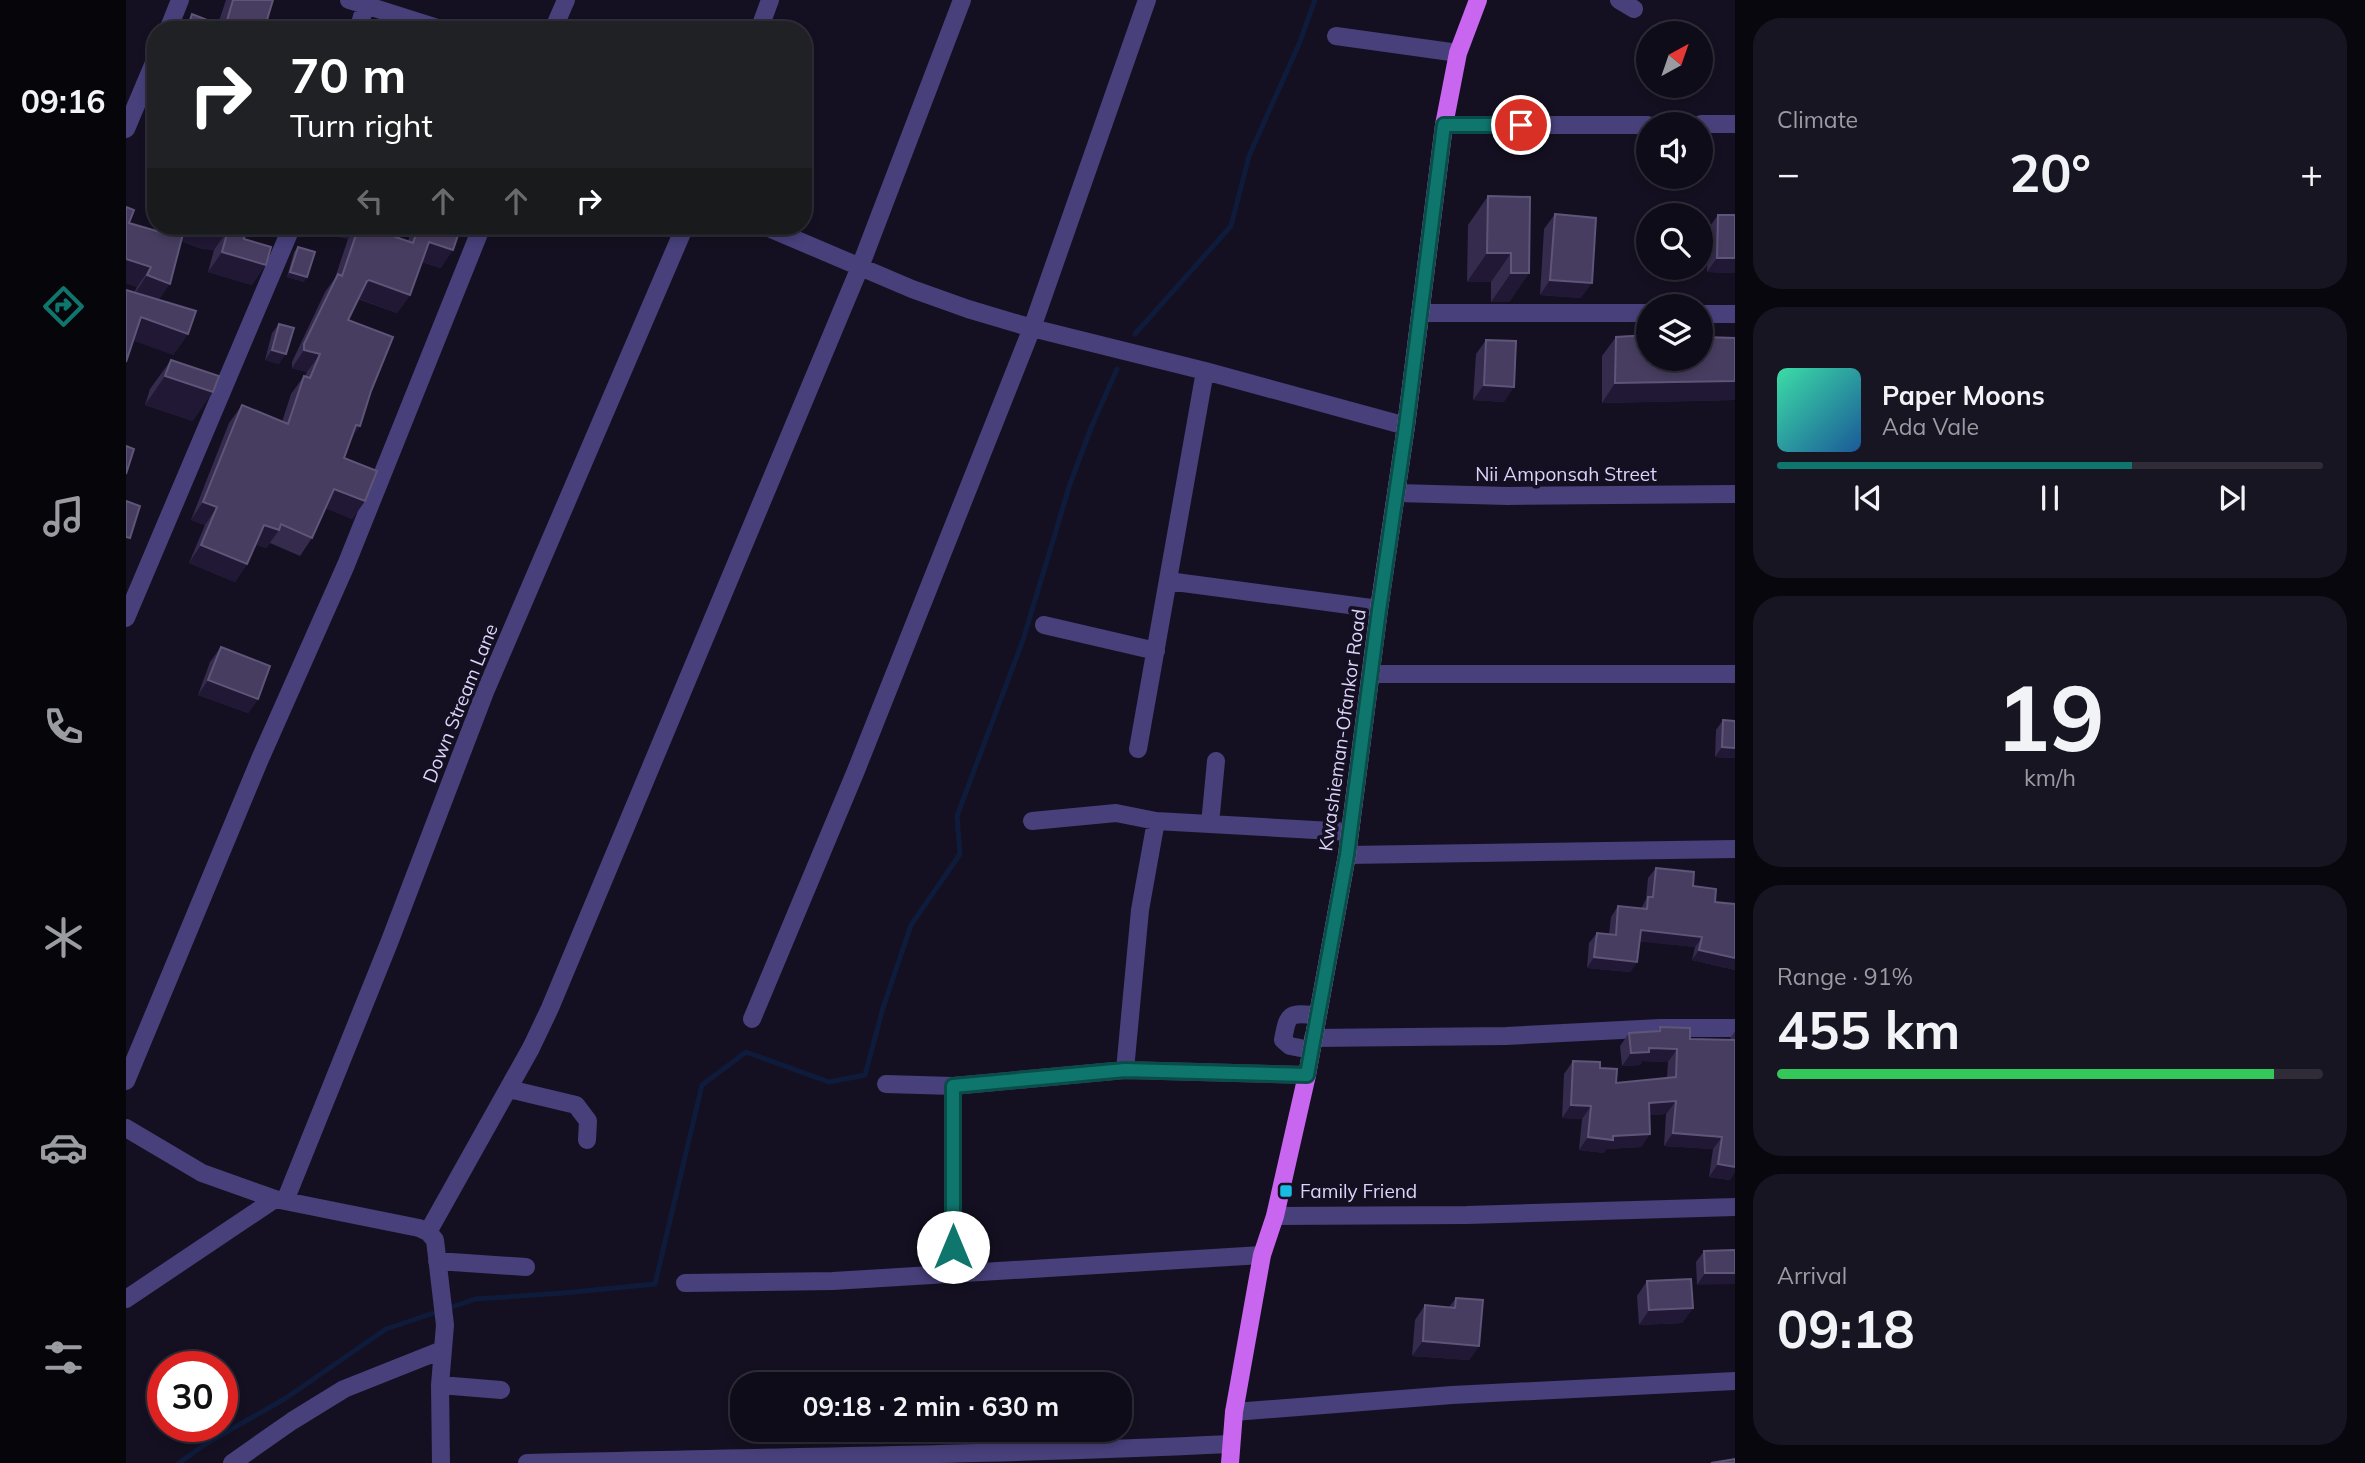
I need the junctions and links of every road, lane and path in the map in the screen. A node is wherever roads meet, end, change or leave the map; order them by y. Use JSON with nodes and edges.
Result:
{"nodes":[{"id":1,"x":180,"y":0,"type":"edge"},
{"id":2,"x":566,"y":0,"type":"edge"},
{"id":3,"x":770,"y":0,"type":"edge"},
{"id":4,"x":962,"y":0,"type":"edge"},
{"id":5,"x":1147,"y":0,"type":"edge"},
{"id":6,"x":1478,"y":0,"type":"edge"},
{"id":7,"x":361,"y":2,"type":"edge"},
{"id":8,"x":172,"y":21,"type":"edge"},
{"id":9,"x":359,"y":21,"type":"edge"},
{"id":10,"x":417,"y":21,"type":"edge"},
{"id":11,"x":558,"y":21,"type":"edge"},
{"id":12,"x":762,"y":21,"type":"edge"},
{"id":13,"x":1336,"y":36,"type":"dead end"},
{"id":14,"x":1458,"y":53,"type":"junction"},
{"id":15,"x":147,"y":79,"type":"edge"},
{"id":16,"x":1713,"y":124,"type":"edge"},
{"id":17,"x":1735,"y":124,"type":"edge"},
{"id":18,"x":1444,"y":125,"type":"junction"},
{"id":19,"x":1636,"y":125,"type":"edge"},
{"id":20,"x":126,"y":129,"type":"edge"},
{"id":21,"x":288,"y":235,"type":"edge"},
{"id":22,"x":478,"y":235,"type":"edge"},
{"id":23,"x":681,"y":235,"type":"edge"},
{"id":24,"x":785,"y":235,"type":"edge"},
{"id":25,"x":860,"y":267,"type":"junction"},
{"id":26,"x":1420,"y":313,"type":"junction"},
{"id":27,"x":1636,"y":313,"type":"edge"},
{"id":28,"x":1713,"y":314,"type":"edge"},
{"id":29,"x":1735,"y":314,"type":"edge"},
{"id":30,"x":1032,"y":328,"type":"junction"},
{"id":31,"x":1205,"y":371,"type":"junction"},
{"id":32,"x":1406,"y":426,"type":"junction"},
{"id":33,"x":1397,"y":493,"type":"junction"},
{"id":34,"x":1735,"y":494,"type":"edge"},
{"id":35,"x":1168,"y":581,"type":"junction"},
{"id":36,"x":1379,"y":610,"type":"junction"},
{"id":37,"x":126,"y":618,"type":"edge"},
{"id":38,"x":1044,"y":625,"type":"dead end"},
{"id":39,"x":1156,"y":651,"type":"junction"},
{"id":40,"x":1371,"y":674,"type":"junction"},
{"id":41,"x":1735,"y":674,"type":"edge"},
{"id":42,"x":1138,"y":749,"type":"dead end"},
{"id":43,"x":1216,"y":761,"type":"dead end"},
{"id":44,"x":1032,"y":821,"type":"dead end"},
{"id":45,"x":1156,"y":821,"type":"junction"},
{"id":46,"x":1210,"y":824,"type":"junction"},
{"id":47,"x":1350,"y":832,"type":"junction"},
{"id":48,"x":1735,"y":849,"type":"edge"},
{"id":49,"x":1347,"y":855,"type":"junction"},
{"id":50,"x":1317,"y":1015,"type":"junction"},
{"id":51,"x":752,"y":1019,"type":"dead end"},
{"id":52,"x":1735,"y":1028,"type":"edge"},
{"id":53,"x":1312,"y":1044,"type":"junction"},
{"id":54,"x":1125,"y":1070,"type":"junction"},
{"id":55,"x":1307,"y":1075,"type":"junction"},
{"id":56,"x":126,"y":1081,"type":"edge"},
{"id":57,"x":886,"y":1084,"type":"dead end"},
{"id":58,"x":953,"y":1086,"type":"junction"},
{"id":59,"x":509,"y":1089,"type":"junction"},
{"id":60,"x":126,"y":1128,"type":"edge"},
{"id":61,"x":587,"y":1140,"type":"dead end"},
{"id":62,"x":280,"y":1200,"type":"junction"},
{"id":63,"x":1735,"y":1207,"type":"edge"},
{"id":64,"x":1275,"y":1216,"type":"junction"},
{"id":65,"x":428,"y":1232,"type":"junction"},
{"id":66,"x":1262,"y":1255,"type":"junction"},
{"id":67,"x":437,"y":1261,"type":"junction"},
{"id":68,"x":526,"y":1267,"type":"dead end"},
{"id":69,"x":953,"y":1274,"type":"junction"},
{"id":70,"x":685,"y":1283,"type":"dead end"},
{"id":71,"x":126,"y":1299,"type":"edge"},
{"id":72,"x":442,"y":1350,"type":"junction"},
{"id":73,"x":1735,"y":1381,"type":"edge"},
{"id":74,"x":440,"y":1385,"type":"junction"},
{"id":75,"x":501,"y":1391,"type":"dead end"},
{"id":76,"x":1234,"y":1412,"type":"junction"},
{"id":77,"x":1231,"y":1444,"type":"junction"},
{"id":78,"x":232,"y":1463,"type":"edge"},
{"id":79,"x":441,"y":1463,"type":"edge"},
{"id":80,"x":527,"y":1463,"type":"edge"},
{"id":81,"x":1230,"y":1463,"type":"edge"}],
"edges":[{"from":1,"to":8,"type":"street"},
{"from":2,"to":11,"type":"street"},
{"from":3,"to":12,"type":"street"},
{"from":4,"to":25,"type":"street"},
{"from":5,"to":30,"type":"street"},
{"from":6,"to":14,"type":"main road","name":"Kwashieman-Ofankor Road"},
{"from":7,"to":9,"type":"street"},
{"from":7,"to":10,"type":"street"},
{"from":13,"to":14,"type":"street"},
{"from":14,"to":18,"type":"main road","name":"Kwashieman-Ofankor Road"},
{"from":15,"to":20,"type":"street"},
{"from":16,"to":17,"type":"street"},
{"from":18,"to":19,"type":"street"},
{"from":18,"to":26,"type":"main road","name":"Kwashieman-Ofankor Road"},
{"from":21,"to":37,"type":"street"},
{"from":22,"to":56,"type":"street"},
{"from":23,"to":62,"type":"street","name":"Down Stream Lane"},
{"from":24,"to":25,"type":"street"},
{"from":25,"to":30,"type":"street"},
{"from":25,"to":59,"type":"street"},
{"from":26,"to":27,"type":"street"},
{"from":26,"to":32,"type":"main road","name":"Kwashieman-Ofankor Road"},
{"from":28,"to":29,"type":"street"},
{"from":30,"to":31,"type":"street"},
{"from":30,"to":51,"type":"street"},
{"from":31,"to":32,"type":"street"},
{"from":31,"to":35,"type":"street"},
{"from":32,"to":33,"type":"main road","name":"Kwashieman-Ofankor Road"},
{"from":33,"to":34,"type":"street","name":"Nii Amponsah Street"},
{"from":33,"to":36,"type":"main road","name":"Kwashieman-Ofankor Road"},
{"from":35,"to":36,"type":"street"},
{"from":35,"to":39,"type":"street"},
{"from":36,"to":40,"type":"main road","name":"Kwashieman-Ofankor Road"},
{"from":38,"to":39,"type":"street"},
{"from":39,"to":42,"type":"street"},
{"from":40,"to":41,"type":"street"},
{"from":40,"to":47,"type":"main road","name":"Kwashieman-Ofankor Road"},
{"from":43,"to":46,"type":"street"},
{"from":44,"to":45,"type":"street"},
{"from":45,"to":46,"type":"street"},
{"from":45,"to":54,"type":"street"},
{"from":46,"to":47,"type":"street"},
{"from":47,"to":49,"type":"main road","name":"Kwashieman-Ofankor Road"},
{"from":48,"to":49,"type":"street"},
{"from":49,"to":50,"type":"main road","name":"Kwashieman-Ofankor Road"},
{"from":50,"to":53,"type":"main road","name":"Kwashieman-Ofankor Road"},
{"from":50,"to":53,"type":"street"},
{"from":52,"to":53,"type":"street"},
{"from":53,"to":55,"type":"main road","name":"Kwashieman-Ofankor Road"},
{"from":54,"to":55,"type":"street"},
{"from":54,"to":58,"type":"street"},
{"from":55,"to":64,"type":"main road","name":"Kwashieman-Ofankor Road"},
{"from":57,"to":58,"type":"street"},
{"from":58,"to":69,"type":"street"},
{"from":59,"to":61,"type":"street"},
{"from":59,"to":65,"type":"street"},
{"from":60,"to":62,"type":"street"},
{"from":62,"to":65,"type":"street"},
{"from":62,"to":71,"type":"street"},
{"from":63,"to":64,"type":"street"},
{"from":64,"to":66,"type":"main road","name":"Kwashieman-Ofankor Road"},
{"from":65,"to":67,"type":"street"},
{"from":66,"to":69,"type":"street"},
{"from":66,"to":76,"type":"main road","name":"Kwashieman-Ofankor Road"},
{"from":67,"to":68,"type":"street"},
{"from":67,"to":72,"type":"street"},
{"from":69,"to":70,"type":"street"},
{"from":72,"to":74,"type":"street"},
{"from":72,"to":78,"type":"street"},
{"from":73,"to":76,"type":"street"},
{"from":74,"to":75,"type":"street"},
{"from":74,"to":79,"type":"street"},
{"from":76,"to":77,"type":"main road","name":"Kwashieman-Ofankor Road"},
{"from":77,"to":80,"type":"street"},
{"from":77,"to":81,"type":"main road","name":"Kwashieman-Ofankor Road"}]}
